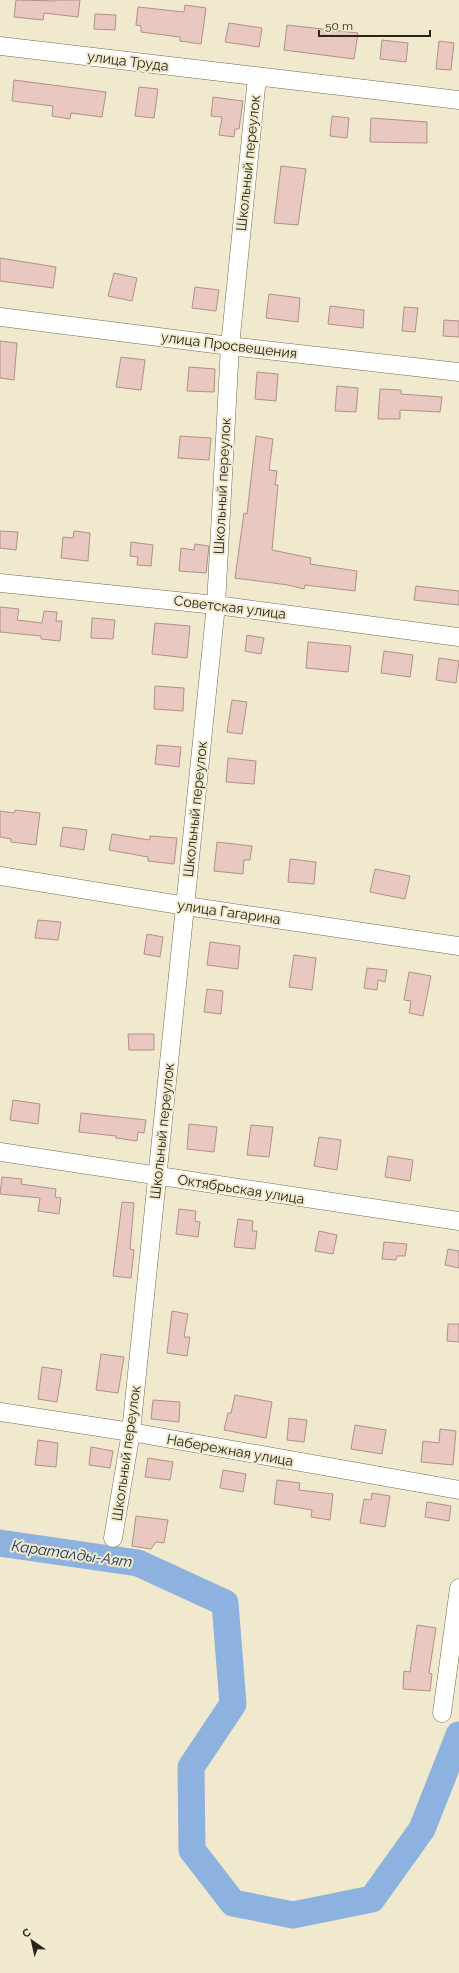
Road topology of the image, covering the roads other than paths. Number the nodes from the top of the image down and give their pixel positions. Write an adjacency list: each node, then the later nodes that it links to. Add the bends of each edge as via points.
1 (0, 46): 2 (street, улица Труда)
2 (257, 77): 3 (street, улица Труда); 5 (street, Школьный переулок)
3 (459, 100)
4 (0, 317): 5 (street, улица Просвещения)
5 (230, 346): 6 (street, улица Просвещения); 8 (street, Школьный переулок)
6 (459, 372)
7 (0, 583): 8 (street, Советская улица)
8 (216, 605): 9 (street, Советская улица); 11 (street, Школьный переулок)
9 (459, 637)
10 (0, 876): 11 (street, улица Гагарина)
11 (186, 906): 12 (street, улица Гагарина); 14 (street, Школьный переулок)
12 (459, 946)
13 (0, 1152): 14 (street, Октябрьская улица)
14 (158, 1176): 15 (street, Октябрьская улица); 17 (street, Школьный переулок)
15 (459, 1222)
16 (0, 1412): 17 (street, Набережная улица)
17 (131, 1432): 18 (street, Набережная улица); 19 (street, Школьный переулок)
18 (459, 1490)
19 (113, 1538)
20 (459, 1588): 21 (street)
21 (442, 1713)

